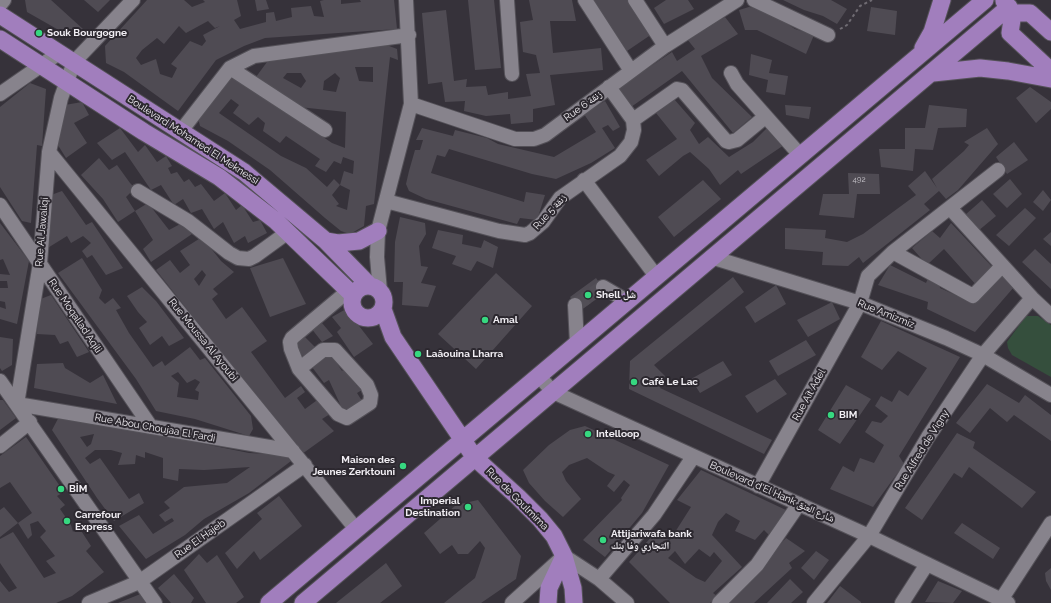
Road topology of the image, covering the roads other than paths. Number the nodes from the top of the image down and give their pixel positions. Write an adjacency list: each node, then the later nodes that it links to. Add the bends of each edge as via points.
1 (4, 0): 11 (street)
2 (133, 0): 21 (street, Rue Al Jawaliqi)
3 (406, 0): 15 (street)
4 (507, 0): 28 (street)
5 (585, 0): 24 (street)
6 (635, 0): 18 (street)
7 (737, 0): 18 (street, Rue 6 زنقة)
8 (754, 0): 16 (street)
9 (942, 0): 20 (main road, via 932,32)
10 (985, 0): 20 (main road)
11 (0, 4)
12 (1008, 7): 14 (main road, via 1030,13); 25 (main road, via 1010,33); 27 (main road)
13 (0, 15): 19 (main road, Boulevard Mohamed El Meknessi)
14 (1051, 32)
15 (409, 35): 23 (street, via 254,56); 33 (street)
16 (828, 35)
17 (0, 39): 22 (main road, Boulevard Mohamed El Meknessi)
18 (665, 46): 24 (street, Rue 6 زنقة)
19 (59, 53): 21 (main road, Boulevard Mohamed El Meknessi); 22 (street)
20 (919, 55): 39 (main road)
21 (74, 62): 30 (street, Rue Al Jawaliqi); 37 (main road, Boulevard Mohamed El Meknessi)
22 (42, 66): 30 (main road, Boulevard Mohamed El Meknessi); 32 (street)
23 (230, 68): 36 (street); 37 (street)
24 (631, 71): 31 (street, Rue 6 زنقة)
25 (1051, 71)
26 (731, 73): 34 (street)
27 (932, 73): 29 (main road, via 980,68); 50 (main road)
28 (512, 74)
29 (1051, 79)
30 (66, 80): 38 (street, Rue Al Jawaliqi); 47 (main road, Boulevard Mohamed El Meknessi, via 144,132 219,177)
31 (609, 87): 33 (street, Rue 6 زنقة, via 544,135 526,140 516,140); 35 (street)
32 (0, 94)
33 (411, 104): 43 (street)
34 (765, 117): 35 (street, via 736,140 729,142 682,90 677,89); 39 (street)
35 (633, 120): 41 (street, Rue 5 زنقة, via 634,130 628,147 620,156)
36 (325, 130)
37 (181, 131): 48 (main road, Boulevard Mohamed El Meknessi, via 256,180)
38 (49, 152): 51 (street, Rue Al Jawaliqi); 77 (street, Rue Moussa Al Ayoubi)
39 (800, 155): 53 (main road)
40 (998, 170): 45 (street, Rue Aït Adel)
41 (584, 180): 43 (street, Rue 5 زنقة, via 560,198 537,228 525,235 499,231); 53 (street)
42 (138, 191): 47 (street, via 188,221 238,258 249,259 255,256)
43 (386, 201): 46 (street)
44 (0, 205): 51 (street, Rue Moqallad Aqili)
45 (950, 208): 49 (street, Rue Aït Adel); 52 (street)
46 (378, 230): 48 (main road, via 359,241); 55 (street, via 378,270)
47 (288, 232): 56 (main road, Boulevard Mohamed El Meknessi)
48 (326, 242): 55 (main road, Boulevard Mohamed El Meknessi)
49 (893, 252): 52 (street, via 973,296); 59 (street, Rue Aït Adel, via 868,276)
50 (711, 257): 59 (street, Rue Amizmiz); 70 (main road)
51 (40, 263): 72 (street, Rue Al Jawaliqi); 74 (street, Rue Moqallad Aqili)
52 (1002, 266): 57 (street)
53 (656, 276): 58 (main road)
54 (602, 287): 58 (street)
55 (374, 288): 56 (main road, via 363,286); 61 (main road, via 384,297)
56 (350, 293): 63 (main road, via 352,308 356,314); 67 (street, via 292,338 292,354)
57 (1032, 298): 62 (street); 66 (street, Rue Alfred de Vigny)
58 (627, 301): 65 (main road)
59 (860, 303): 66 (street, Rue Amizmiz); 81 (street, Rue Aït Adel)
60 (575, 305): 65 (street)
61 (383, 309): 63 (main road, via 374,318); 64 (main road)
62 (1051, 316)
63 (368, 319): 64 (main road)
64 (394, 337): 75 (main road)
65 (577, 344): 68 (main road)
66 (984, 355): 71 (street, Rue Amizmiz); 85 (street, Rue Alfred de Vigny, via 928,437)
67 (299, 369): 67 (street, via 338,414 347,418 370,403 371,395 367,385 336,350 323,350)
68 (539, 376): 70 (street, Boulevard d'El Hank شارع العنق); 75 (main road)
69 (2, 387): 72 (street)
70 (554, 392): 78 (street, Boulevard d'El Hank شارع العنق); 79 (main road)
71 (1051, 395)
72 (17, 404): 73 (street); 74 (street, Rue Abou Choujaa El Fardi)
73 (30, 422): 76 (street); 89 (street)
74 (151, 427): 77 (street, Rue Abou Choujaa El Fardi)
75 (461, 440): 79 (main road, Rue de Goulmima); 84 (main road)
76 (0, 446)
77 (293, 451): 80 (street, Rue Moussa Al Ayoubi)
78 (693, 457): 81 (street, Boulevard d'El Hank شارع العنق); 88 (street, via 654,515)
79 (475, 458): 86 (main road, Rue de Goulmima, via 540,519 554,536); 94 (main road)
80 (305, 466): 84 (street, Rue Moussa Al Ayoubi); 89 (street, Rue El Hajeb)
81 (758, 486): 82 (street, Boulevard d'El Hank شارع العنق)
82 (799, 504): 85 (street, Boulevard d'El Hank شارع العنق); 99 (street, via 757,565)
83 (1050, 525): 90 (street)
84 (356, 529): 93 (main road)
85 (869, 536): 87 (street, Boulevard d'El Hank شارع العنق); 100 (street, Rue Alfred de Vigny)
86 (564, 556): 88 (street, Rue de Goulmima); 95 (street); 96 (main road, via 549,588); 97 (main road, via 573,588)
87 (928, 564): 90 (street, Boulevard d'El Hank شارع العنق); 101 (street)
88 (598, 579): 98 (street, Rue de Goulmima)
89 (139, 582): 91 (street, Rue El Hajeb); 92 (street)
90 (1003, 602)
91 (89, 603)
92 (155, 603)
93 (269, 603)
94 (303, 603)
95 (512, 603)
96 (548, 603)
97 (574, 603)
98 (627, 603)
99 (719, 603)
100 (814, 603)
101 (902, 603)

